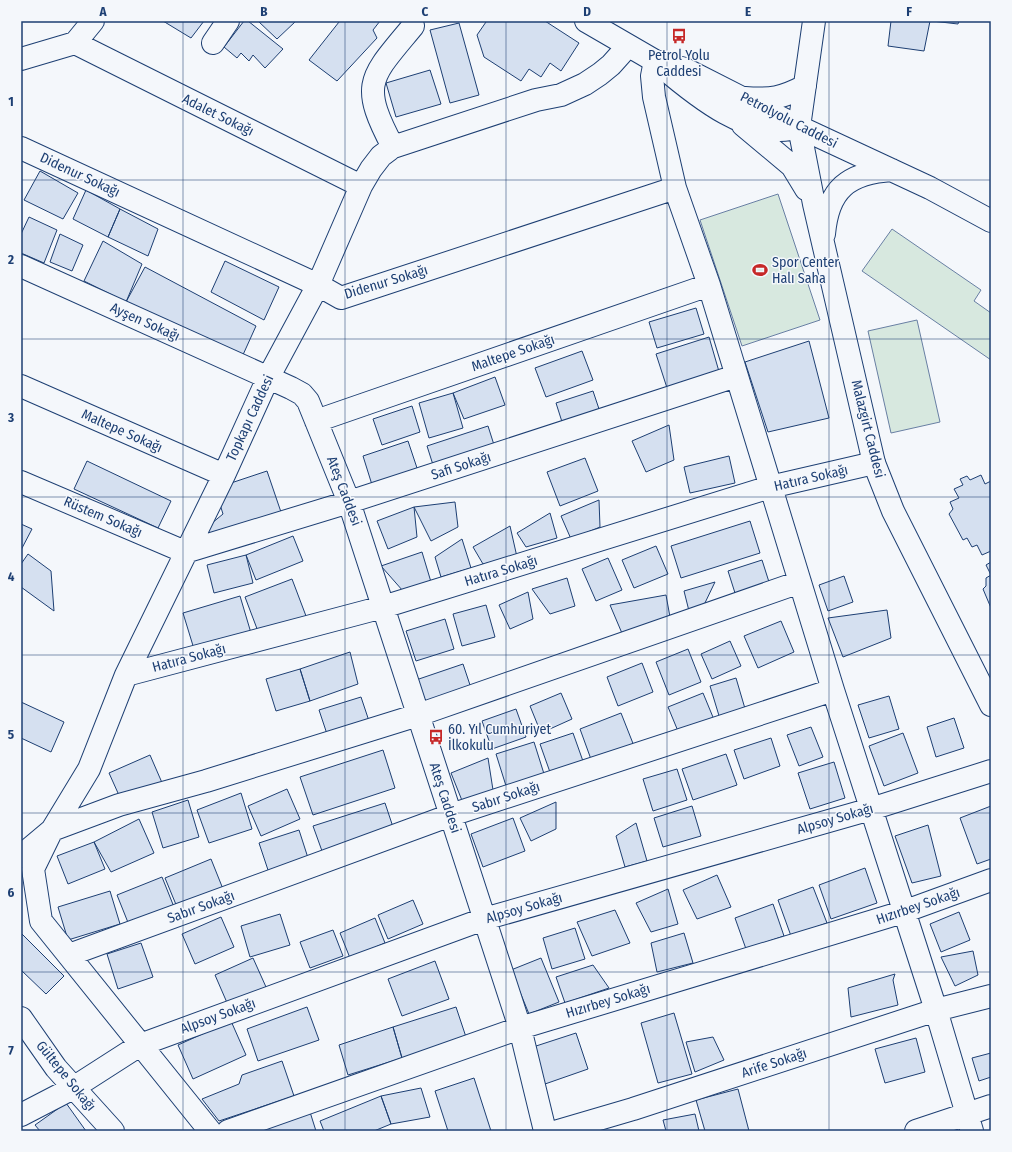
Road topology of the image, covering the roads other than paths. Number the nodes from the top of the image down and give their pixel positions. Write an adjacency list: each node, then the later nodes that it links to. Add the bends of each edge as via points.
1 (93, 21): 6 (street)
2 (228, 21): 7 (street)
3 (586, 21): 8 (street, Petrolyolu Caddesi)
4 (814, 21): 11 (street, Malazgirt Caddesi)
5 (413, 26): 15 (street, via 380,66 374,82 375,109)
6 (74, 43): 9 (street); 18 (street, Adalet Sokağı)
7 (213, 43)
8 (628, 46): 10 (street, Petrolyolu Caddesi); 15 (street, via 600,74 561,95 536,100)
9 (21, 59)
10 (655, 61): 12 (street, Petrolyolu Caddesi, via 685,69); 13 (street, via 684,86); 19 (street, via 652,76 654,97)
11 (805, 86): 12 (street, via 790,94 768,100); 14 (street, Malazgirt Caddesi)
12 (744, 98): 14 (street, Petrolyolu Caddesi)
13 (739, 121): 14 (street, via 762,129); 20 (street, Malazgirt Caddesi, via 792,166)
14 (799, 127): 17 (street, Petrolyolu Caddesi); 20 (street, Malazgirt Caddesi)
15 (393, 147): 18 (street, Topkapı Caddesi, via 381,156)
16 (21, 148): 24 (street, Didenur Sokağı)
17 (892, 170): 21 (street, Petrolyolu Caddesi); 22 (street, via 866,174 852,179 840,188 828,212)
18 (361, 186): 24 (street, Topkapı Caddesi)
19 (675, 188): 24 (street, Didenur Sokağı, via 341,298); 25 (street)
20 (814, 204): 22 (street, Malazgirt Caddesi)
21 (991, 221)
22 (824, 240): 30 (street, Malazgirt Caddesi)
23 (21, 266): 27 (street, Ayşen Sokağı)
24 (318, 285): 27 (street, Topkapı Caddesi)
25 (709, 285): 26 (street); 29 (street, Maltepe Sokağı)
26 (736, 376): 33 (street); 34 (street, Safi Sokağı)
27 (268, 378): 29 (street, Ateş Caddesi, via 302,394 308,401); 31 (street, Topkapı Caddesi)
28 (21, 386): 31 (street, Maltepe Sokağı)
29 (316, 421): 34 (street, Ateş Caddesi)
30 (874, 463): 33 (street, Hatıra Sokağı); 40 (street, Malazgirt Caddesi, via 892,511)
31 (224, 476): 35 (street, Topkapı Caddesi)
32 (21, 482): 35 (street, Rüstem Sokağı)
33 (770, 487): 36 (street); 37 (street, Hatıra Sokağı)
34 (349, 502): 35 (street, Safi Sokağı); 37 (street, Ateş Caddesi)
35 (185, 552): 38 (street, Topkapı Caddesi)
36 (800, 582): 39 (street); 41 (street)
37 (383, 607): 38 (street, Hatıra Sokağı); 41 (street, Ateş Caddesi)
38 (126, 675): 45 (street, Topkapı Caddesi, via 89,769)
39 (833, 690): 43 (street); 44 (street, Sabır Sokağı)
40 (991, 705)
41 (418, 715): 44 (street, Ateş Caddesi); 45 (street, via 119,805)
42 (991, 771): 43 (street, Alpsoy Sokağı)
43 (871, 809): 48 (street); 49 (street, Alpsoy Sokağı)
44 (451, 815): 49 (street, Ateş Caddesi); 50 (street, Sabır Sokağı)
45 (52, 830): 46 (street); 50 (street, via 33,870 41,921)
46 (21, 856)
47 (991, 880): 48 (street, Hızırbey Sokağı)
48 (903, 912): 52 (street); 54 (street, Hızırbey Sokağı)
49 (484, 919): 54 (street, Ateş Caddesi); 55 (street, Alpsoy Sokağı)
50 (69, 955): 55 (street)
51 (991, 996): 52 (street, Arife Sokağı)
52 (936, 1010): 59 (street); 64 (street, Arife Sokağı)
53 (21, 1018): 56 (street, Gültepe Sokağı)
54 (520, 1028): 62 (street, Hızırbey Sokağı); 63 (street, Ateş Caddesi)
55 (140, 1045): 56 (street, Alpsoy Sokağı); 61 (street)
56 (73, 1088): 58 (street, Alpsoy Sokağı); 60 (street, Gültepe Sokağı)
57 (991, 1106): 59 (street)
58 (21, 1117)
59 (969, 1123): 65 (street)
60 (114, 1131)
61 (210, 1131)
62 (228, 1131)
63 (545, 1131)
64 (558, 1131)
65 (916, 1131)

